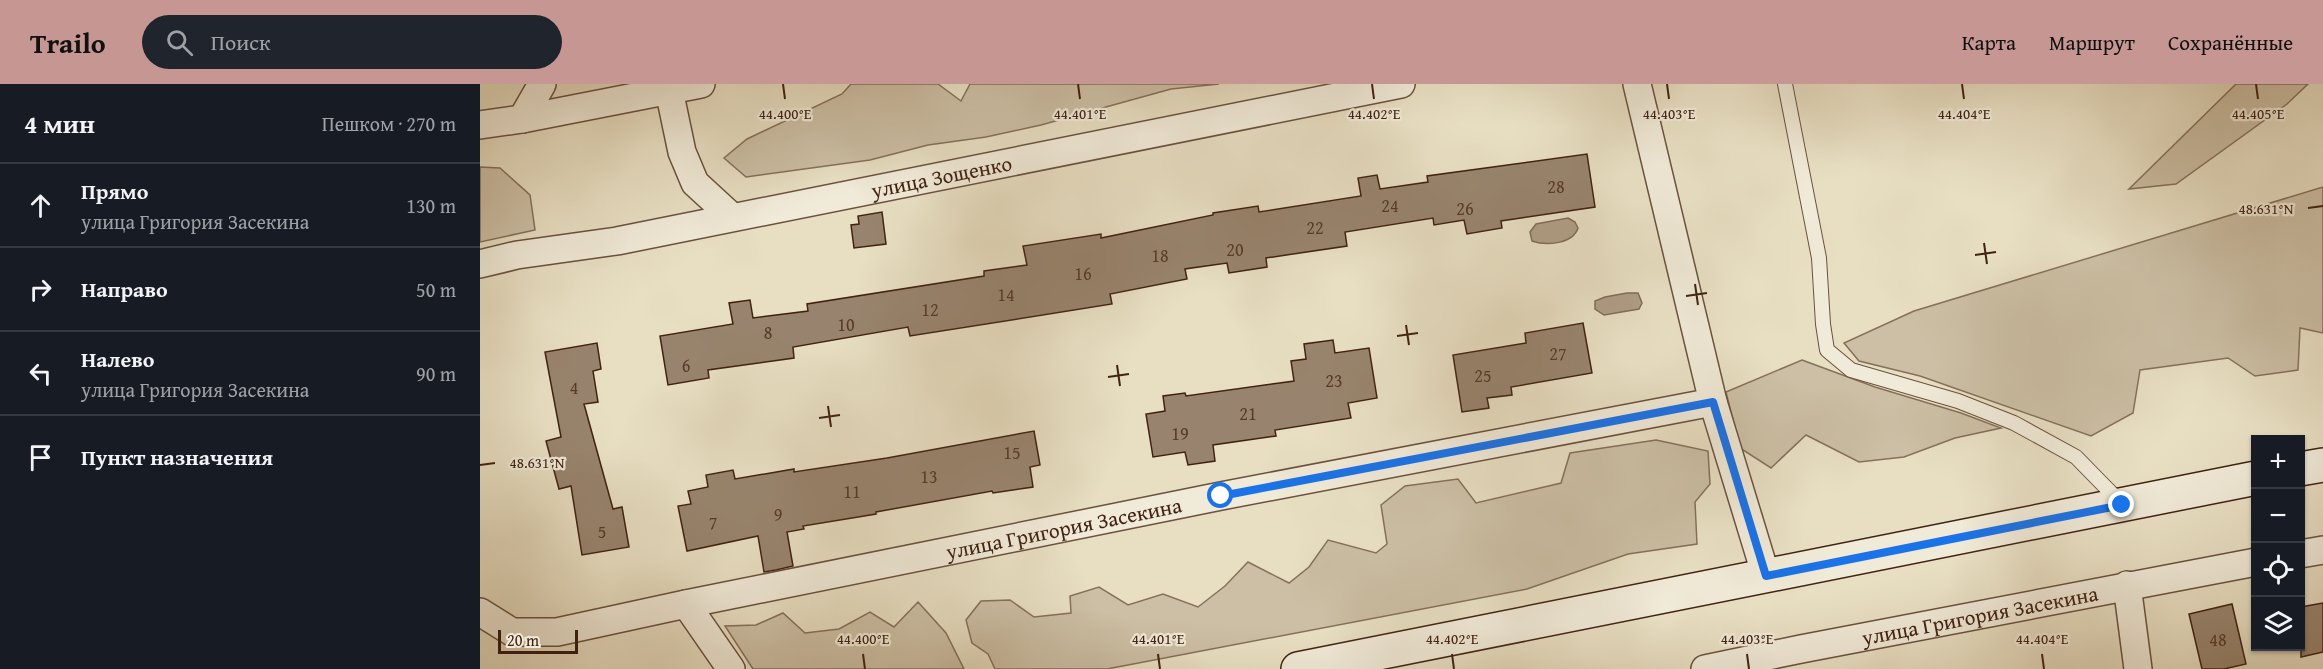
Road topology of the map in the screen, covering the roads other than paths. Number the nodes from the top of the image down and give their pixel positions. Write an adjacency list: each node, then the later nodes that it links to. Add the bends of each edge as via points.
1 (542, 84): 7 (street)
2 (701, 84): 6 (street)
3 (1401, 84): 9 (street, улица Зощенко)
4 (1637, 84): 11 (street)
5 (1785, 84): 15 (lane, via 1819,258 1827,350 1851,370 1958,401 2014,423 2076,457)
6 (669, 90): 7 (street); 9 (street, via 682,152 695,183)
7 (522, 119): 8 (street)
8 (480, 125)
9 (732, 218): 10 (street, улица Зощенко)
10 (480, 264)
11 (1713, 402): 19 (street); 21 (street, улица Григория Засекина)
12 (2323, 465): 13 (main road)
13 (2305, 468)
14 (2251, 479): 15 (main road)
15 (2122, 505): 19 (main road)
16 (2323, 550): 17 (street)
17 (2305, 553)
18 (2251, 563): 20 (street, улица Григория Засекина)
19 (1766, 576): 25 (main road)
20 (2127, 585): 23 (street, улица Григория Засекина); 27 (street)
21 (686, 604): 22 (street, улица Григория Засекина, via 557,632 512,632); 24 (street)
22 (480, 612)
23 (1803, 659): 26 (street, улица Григория Засекина)
24 (731, 669)
25 (1298, 669)
26 (1705, 669)
27 (2138, 669)

